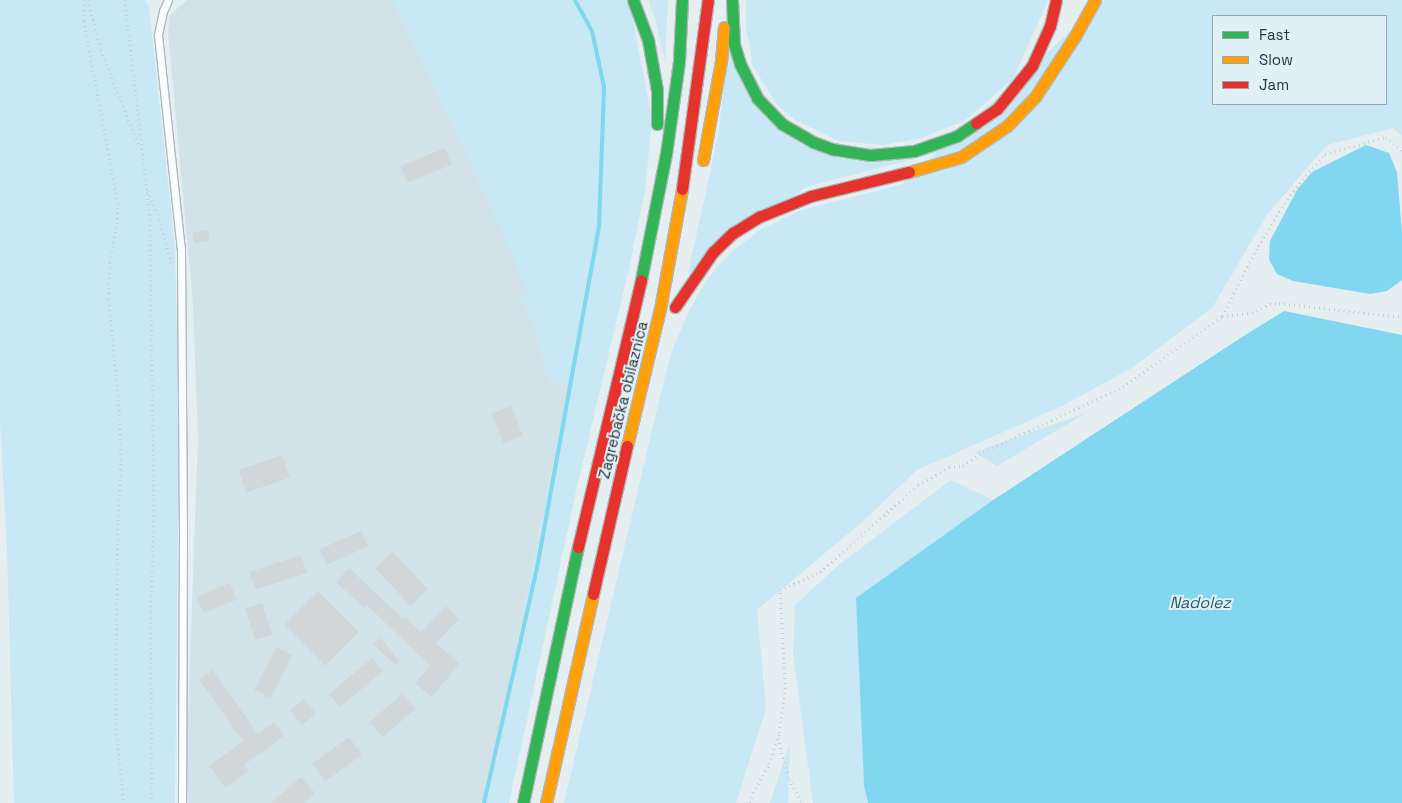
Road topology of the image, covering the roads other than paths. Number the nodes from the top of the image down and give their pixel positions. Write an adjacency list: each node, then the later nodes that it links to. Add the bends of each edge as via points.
1 (168, 0): 14 (lane, via 158,35 176,186 181,277)
2 (633, 0): 12 (highway, via 648,40 657,90 656,140)
3 (682, 0): 12 (highway, Zagrebačka obilaznica, via 679,61 666,154)
4 (708, 0): 13 (highway, Zagrebačka obilaznica, via 688,156 660,309)
5 (726, 0): 9 (highway, via 721,61)
6 (732, 0): 7 (highway, via 734,44 740,64 766,109 782,124 813,142 832,150 871,155 914,151 934,145 957,136 997,109 1032,66 1050,26)
7 (1056, 0)
8 (1095, 0): 10 (highway, via 1035,96 987,141 961,157 811,196 759,217 733,233 713,252 673,311)
9 (702, 168)
10 (680, 279)
11 (664, 343): 13 (highway, via 641,424)
12 (622, 361): 15 (highway, Zagrebačka obilaznica, via 560,625)
13 (626, 449): 16 (highway, Zagrebačka obilaznica)
14 (182, 803)
15 (523, 803)
16 (546, 803)

